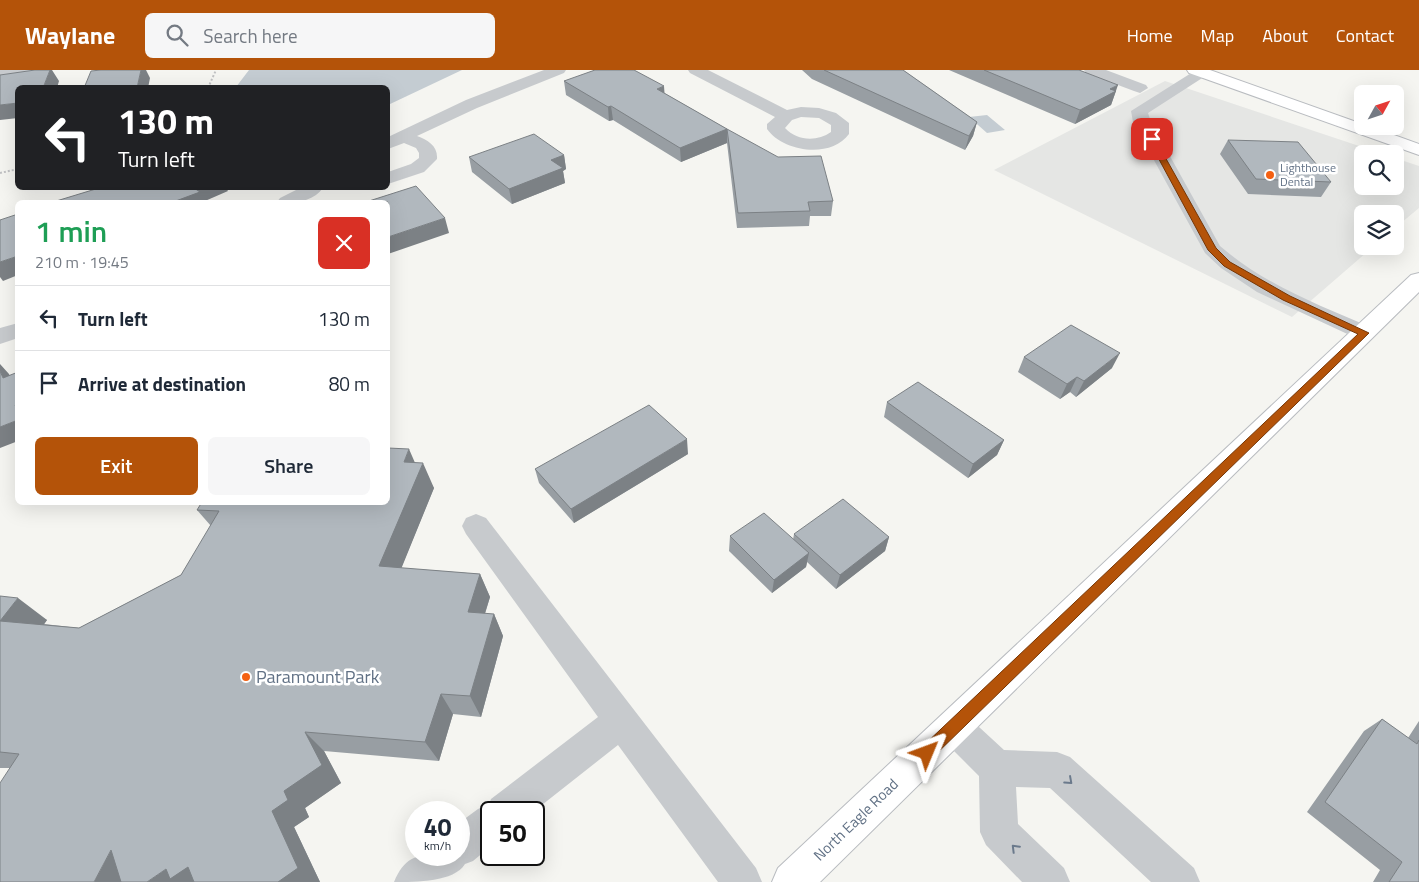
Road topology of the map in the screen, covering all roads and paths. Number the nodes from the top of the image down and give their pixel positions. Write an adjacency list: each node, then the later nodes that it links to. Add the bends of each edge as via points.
1 (26, 70): 7 (street)
2 (216, 70): 8 (path)
3 (558, 70): 11 (street, via 484,97)
4 (696, 70): 10 (street)
5 (1092, 70): 9 (street)
6 (1198, 71): 12 (main road); 20 (street, via 1139,110 1142,122 1212,250 1250,279)
7 (0, 74)
8 (209, 85)
9 (1140, 88)
10 (786, 116)
11 (395, 140): 15 (street, via 423,145 428,151 422,166)
12 (1419, 150)
13 (15, 170): 14 (path)
14 (0, 173)
15 (390, 177)
16 (309, 190): 17 (street)
17 (291, 200)
18 (1419, 280): 20 (main road, North Eagle Road)
19 (15, 331): 21 (street)
20 (1364, 333): 24 (main road, North Eagle Road)
21 (0, 336)
22 (476, 526): 23 (street)
23 (622, 721): 26 (street); 31 (street)
24 (954, 727): 25 (street); 32 (main road, North Eagle Road)
25 (997, 768): 33 (street, one-way to 25, via 999,832); 34 (street, one-way to 34, via 1057,770)
26 (518, 801)
27 (480, 831): 28 (street)
28 (470, 838)
29 (435, 866): 30 (street)
30 (414, 882)
31 (742, 882)
32 (792, 882)
33 (1050, 882)
34 (1180, 882)

